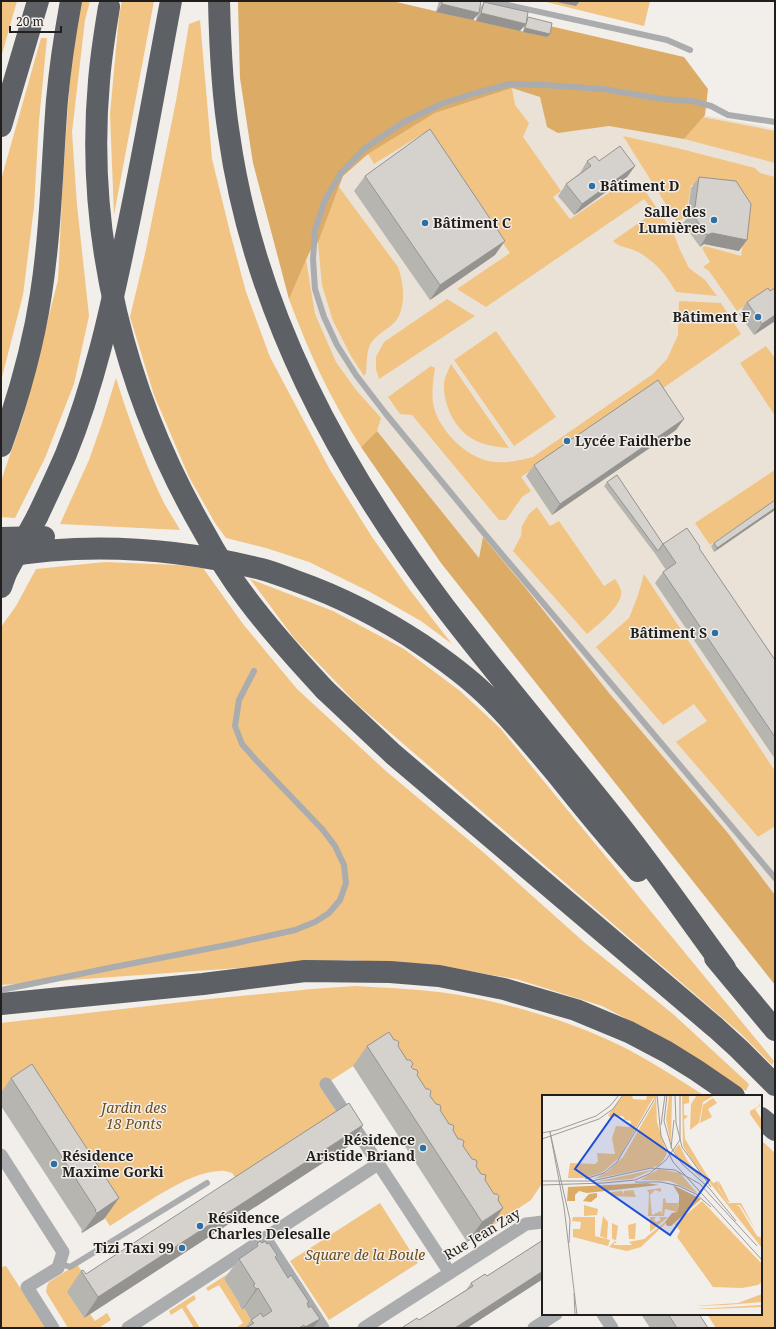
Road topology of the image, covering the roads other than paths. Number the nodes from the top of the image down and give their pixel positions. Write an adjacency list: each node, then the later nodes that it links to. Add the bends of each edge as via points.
1 (38, 1): 9 (highway)
2 (71, 1): 10 (highway, via 57,98 49,223 41,293 22,383)
3 (171, 1): 13 (highway, bridge, via 133,203 108,321 94,373 66,454 36,516)
4 (219, 1): 16 (highway, via 224,101 230,145 244,208 264,281 317,408 374,506 437,597 623,829)
5 (490, 1): 7 (lane, via 667,40)
6 (110, 4): 21 (highway, bridge, via 102,54 96,141 100,210 112,293 144,407 165,458 212,547 265,623 325,690 393,754 716,1028)
7 (690, 50)
8 (775, 122): 15 (lane, via 728,115 711,106 692,102 602,88 510,84 476,93 441,104 402,123 364,149 341,173 325,200 315,230 313,259 315,289 324,317 337,345 361,381 488,538)
9 (1, 126)
10 (1, 446)
11 (1, 538): 12 (highway, via 99,535)
12 (118, 549): 13 (highway, via 35,552); 16 (highway, via 188,555 278,574 364,610 441,658 484,692 504,713 608,837)
13 (2, 574)
14 (254, 671): 17 (lane, via 239,700 235,726 242,744 335,846 344,865 346,883 340,900 329,913 295,930)
15 (775, 878)
16 (725, 968): 19 (highway)
17 (1, 990)
18 (1, 1004): 22 (highway, via 305,971 390,972 439,976 504,989 576,1010 629,1032 667,1052)
19 (775, 1030)
20 (326, 1084): 26 (street)
21 (775, 1085)
22 (733, 1095)
23 (762, 1119): 24 (highway)
24 (775, 1130)
25 (1, 1155): 30 (street, via 63,1252)
26 (378, 1164): 29 (street); 31 (street)
27 (207, 1183): 30 (lane, via 70,1267)
28 (540, 1222): 31 (street, Rue Jean Zay, via 526,1224)
29 (265, 1238): 35 (street); 36 (street)
30 (59, 1263): 34 (street, via 58,1268 27,1288)
31 (450, 1273): 37 (street, Rue Jean Zay)
32 (554, 1315): 38 (street)
33 (604, 1315): 39 (street)
34 (53, 1328)
35 (128, 1328)
36 (323, 1328)
37 (364, 1328)
38 (534, 1328)
39 (612, 1328)

